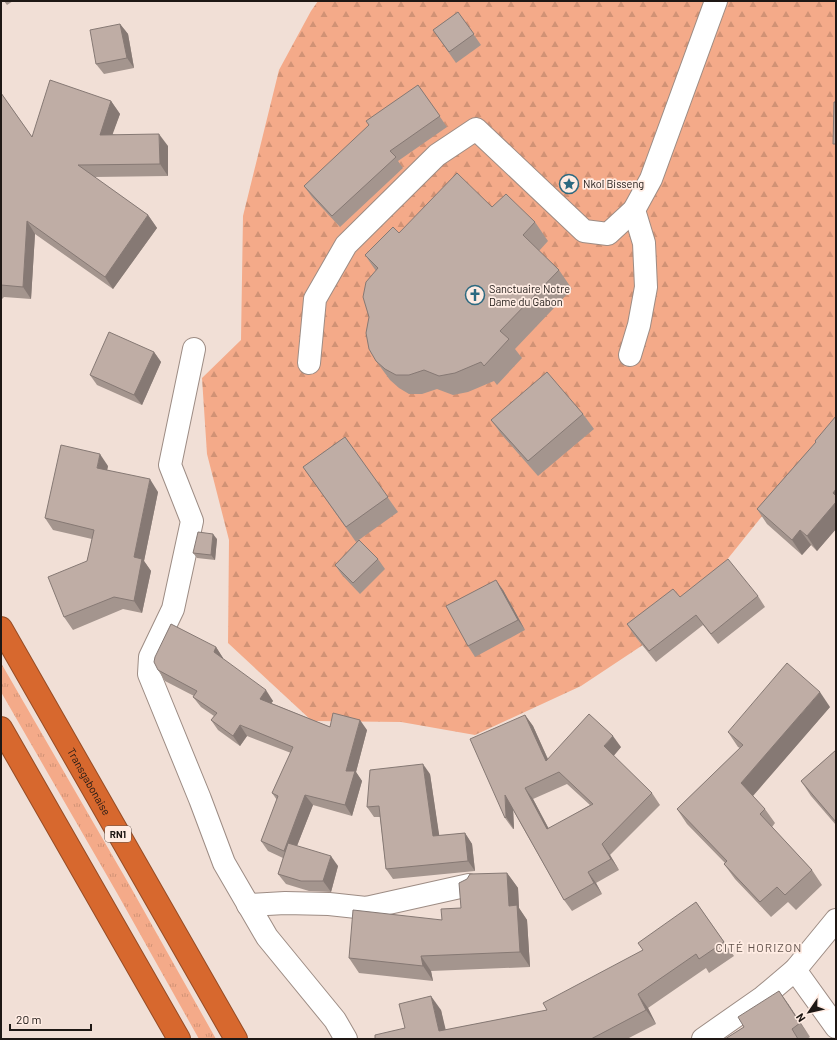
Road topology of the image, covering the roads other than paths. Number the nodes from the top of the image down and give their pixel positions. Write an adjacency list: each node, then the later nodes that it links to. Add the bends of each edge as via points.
1 (716, 1): 2 (street, via 651,179)
2 (634, 210): 4 (street, via 644,243 646,287); 5 (street, via 608,234 584,231 476,129 437,155 346,245 315,299)
3 (194, 348): 9 (street, via 170,465 192,521 174,609 150,657 148,674 224,863)
4 (630, 355)
5 (309, 363)
6 (1, 628): 14 (highway, Transgabonaise / RN1)
7 (1, 728): 13 (highway)
8 (469, 885): 9 (street, via 366,908 285,903)
9 (248, 905): 15 (street, via 268,937 335,1020)
10 (836, 920): 11 (street)
11 (795, 970): 12 (street); 16 (street, via 763,997)
12 (836, 1027)
13 (179, 1039)
14 (236, 1039)
15 (346, 1039)
16 (703, 1039)

